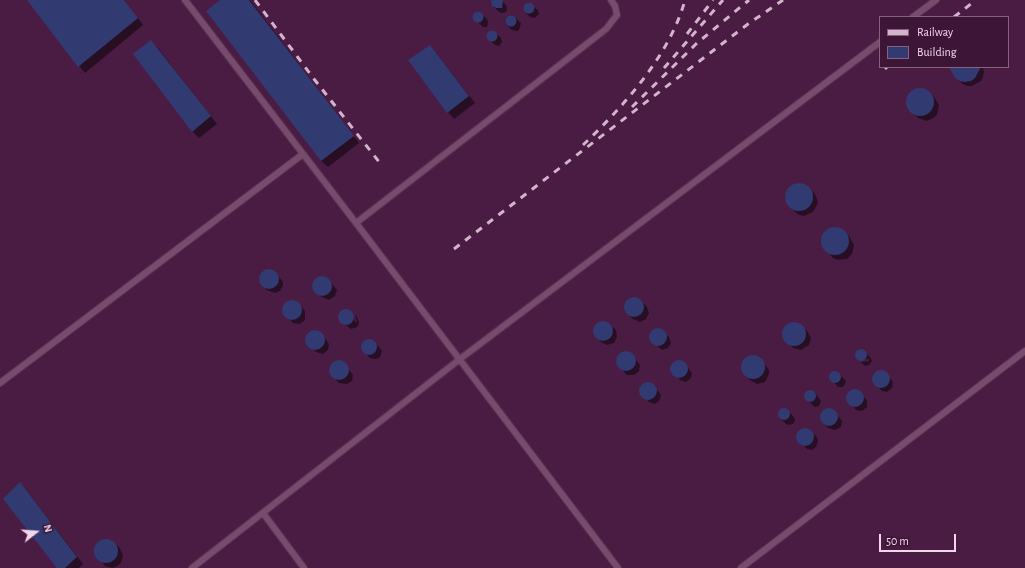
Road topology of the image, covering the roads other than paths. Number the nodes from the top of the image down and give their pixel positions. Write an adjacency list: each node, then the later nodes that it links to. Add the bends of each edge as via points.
1 (185, 0): 6 (lane)
2 (611, 0): 7 (lane, via 617,15 606,29)
3 (936, 0): 4 (lane)
4 (914, 16)
5 (879, 43): 9 (lane)
6 (303, 154): 7 (lane); 10 (lane)
7 (356, 222): 9 (lane)
8 (1025, 351): 15 (lane)
9 (460, 359): 11 (lane); 14 (lane)
10 (0, 383)
11 (263, 514): 12 (lane); 13 (lane)
12 (192, 568)
13 (304, 568)
14 (618, 568)
15 (741, 568)

